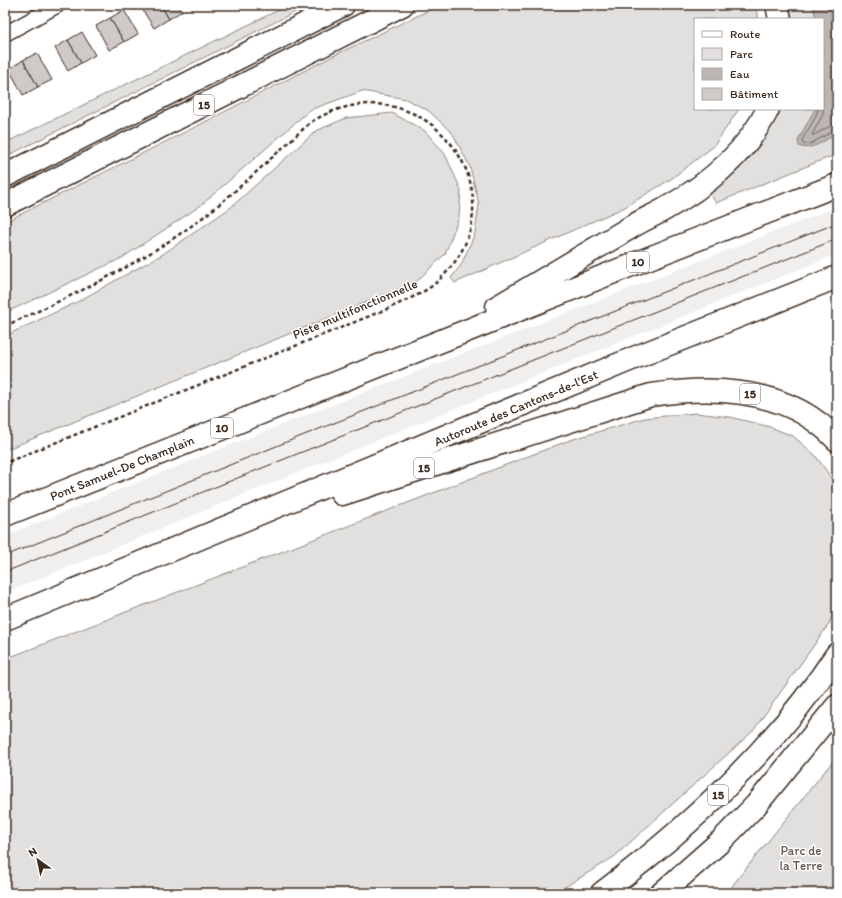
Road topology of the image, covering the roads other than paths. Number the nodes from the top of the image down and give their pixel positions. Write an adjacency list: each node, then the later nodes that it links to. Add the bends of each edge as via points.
1 (58, 5): 6 (street)
2 (343, 5): 8 (highway)
3 (402, 5): 10 (highway, 15)
4 (777, 5): 5 (highway)
5 (780, 18)
6 (5, 34)
7 (767, 110): 12 (highway, via 756,132 738,154 690,194 635,224)
8 (5, 176)
9 (837, 185): 12 (highway, 10)
10 (5, 205)
11 (837, 277): 15 (highway, Autoroute des Cantons-de-l'Est, via 634,358)
12 (440, 341): 14 (highway, Pont Samuel-De Champlain / 10)
13 (837, 440): 15 (highway, 15, via 797,410 756,395 708,390 651,395)
14 (5, 514)
15 (196, 541): 16 (highway)
16 (5, 619)
17 (837, 654): 19 (highway, 15, via 778,732 726,786 651,855)
18 (837, 706): 20 (highway, via 756,805 721,841)
19 (602, 893)
20 (662, 893)

